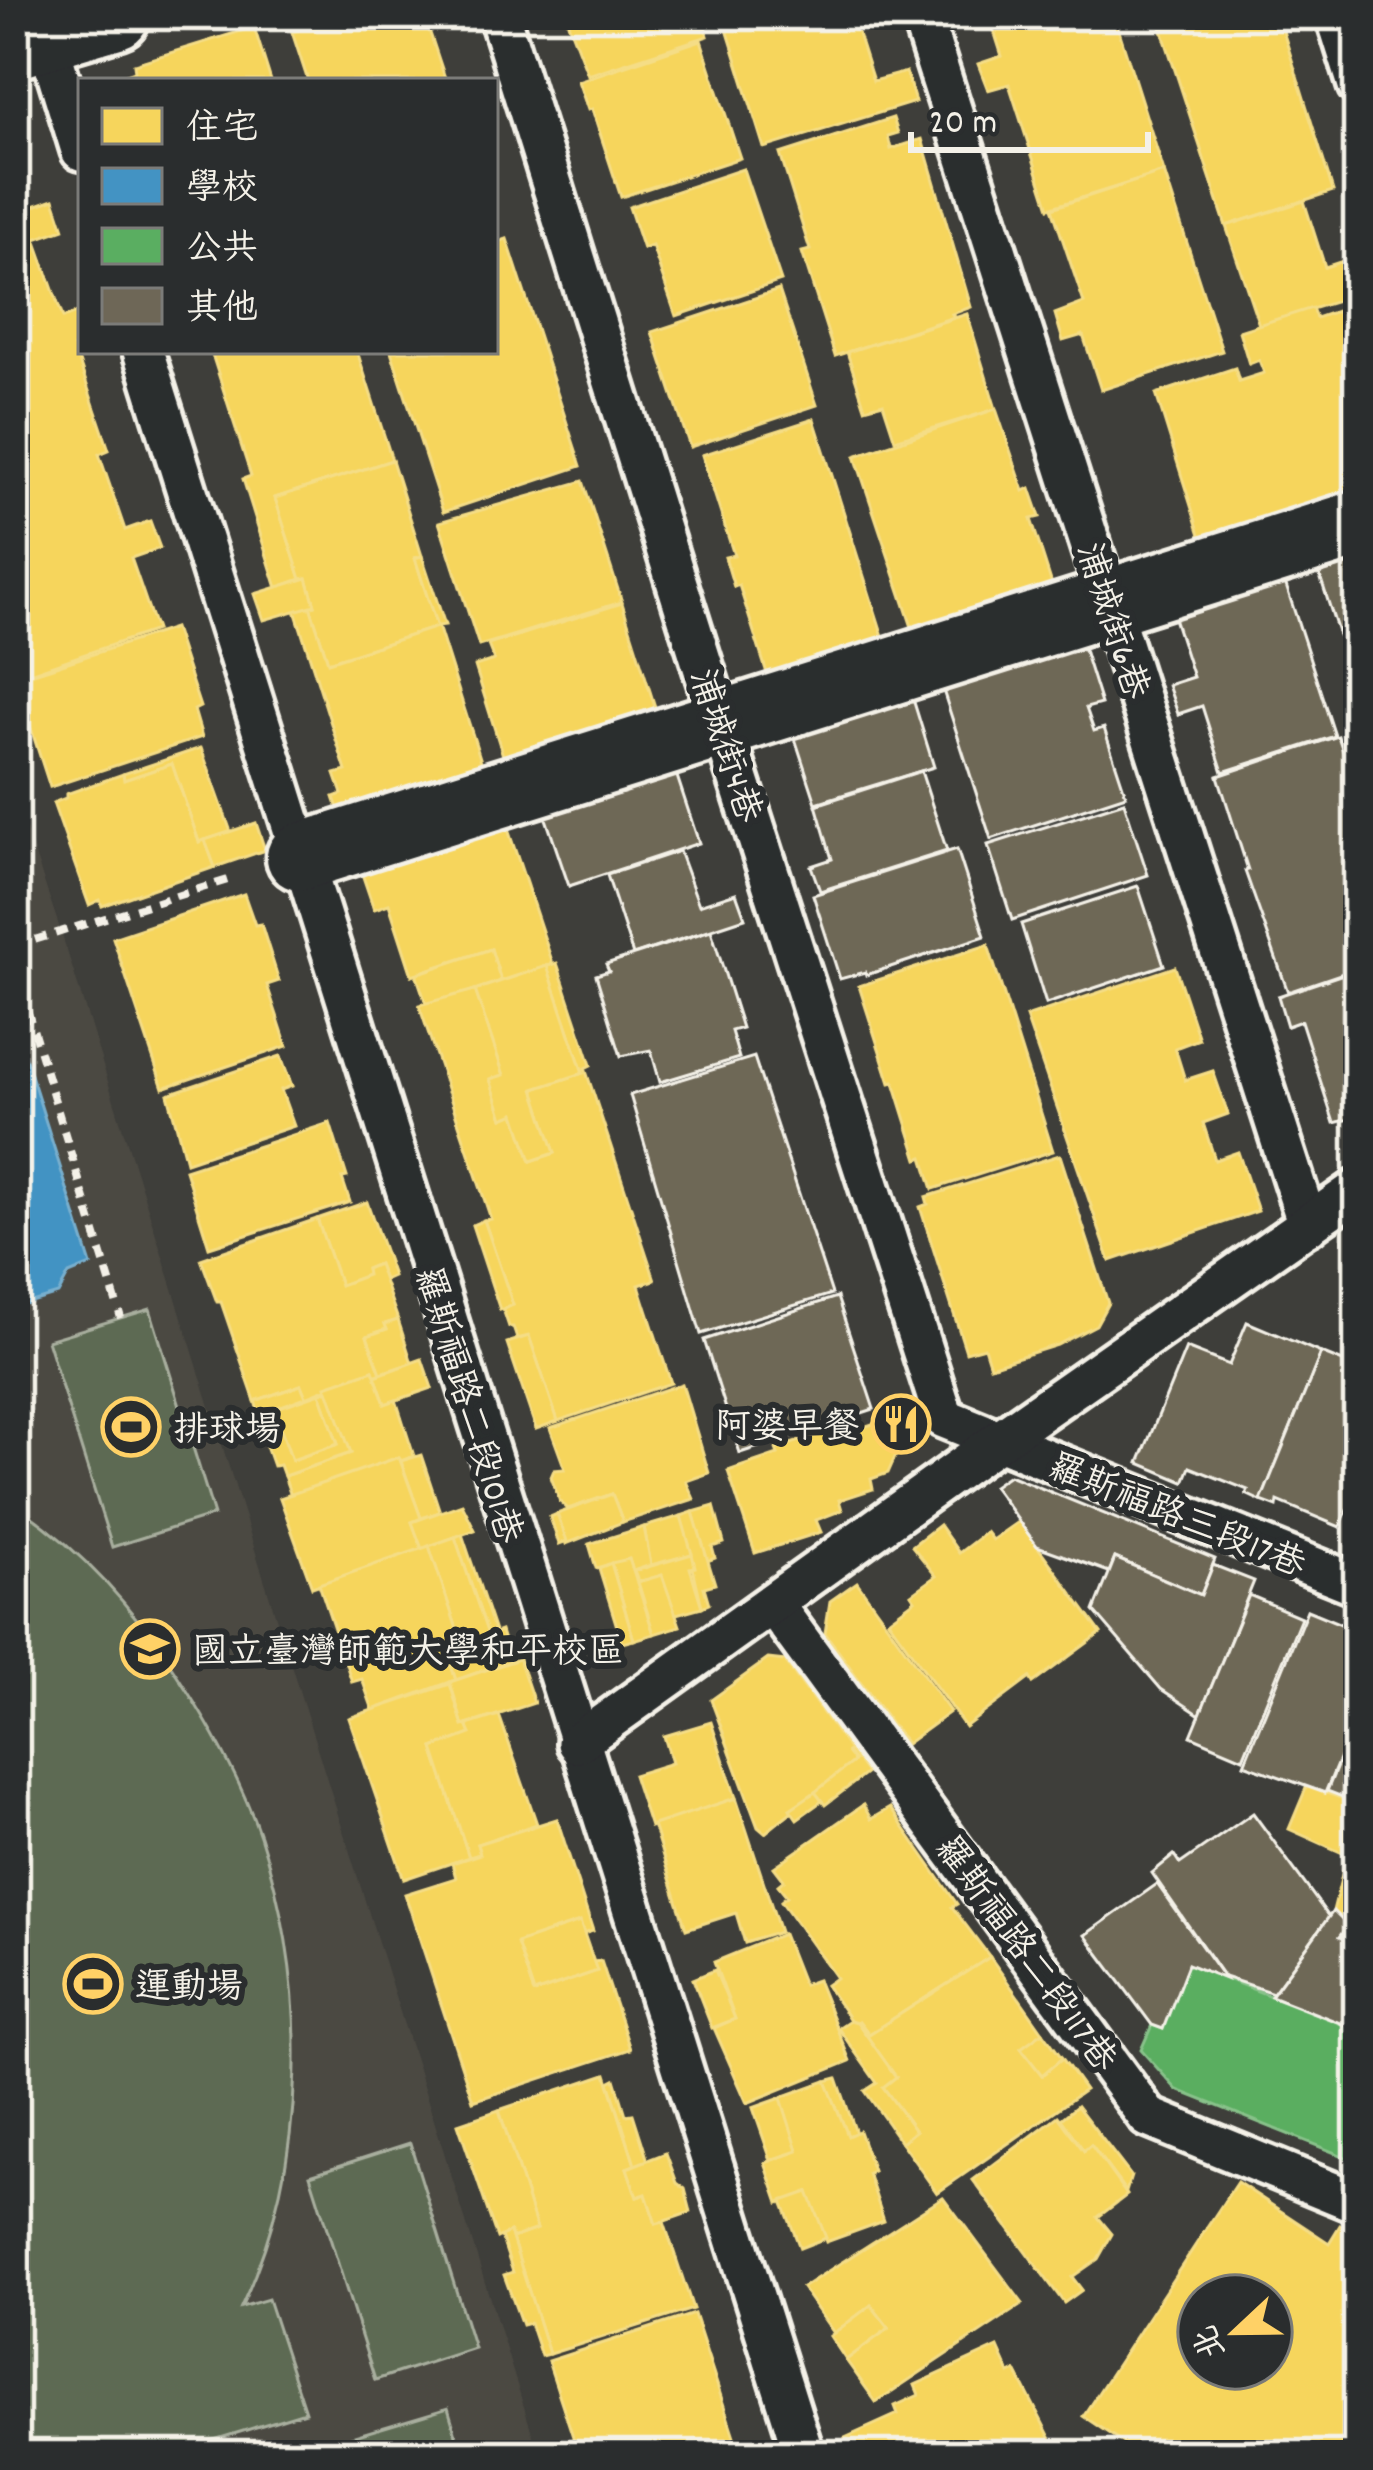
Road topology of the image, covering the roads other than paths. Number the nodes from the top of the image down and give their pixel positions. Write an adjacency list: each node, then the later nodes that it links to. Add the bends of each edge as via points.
1 (116, 15): 5 (street)
2 (499, 15): 11 (lane, 浦城街4巷)
3 (921, 15): 10 (lane, 浦城街6巷)
4 (1336, 15): 6 (lane)
5 (30, 41): 7 (lane)
6 (1358, 85)
7 (78, 144)
8 (144, 354): 12 (lane, 羅斯福路二段101巷)
9 (1358, 524): 10 (street)
10 (1110, 604): 11 (street); 14 (lane, 浦城街6巷)
11 (720, 722): 12 (street); 15 (lane, 浦城街4巷, via 944,1418)
12 (301, 857): 18 (lane, 羅斯福路二段101巷)
13 (1358, 1190): 14 (lane)
14 (1308, 1225): 15 (lane)
15 (998, 1441): 16 (lane, 羅斯福路三段17巷); 17 (lane)
16 (1358, 1585)
17 (773, 1604): 18 (lane); 19 (lane, 羅斯福路二段117巷, via 1148,2117)
18 (577, 1743): 20 (lane, 羅斯福路二段101巷)
19 (1358, 2203)
20 (803, 2455)

